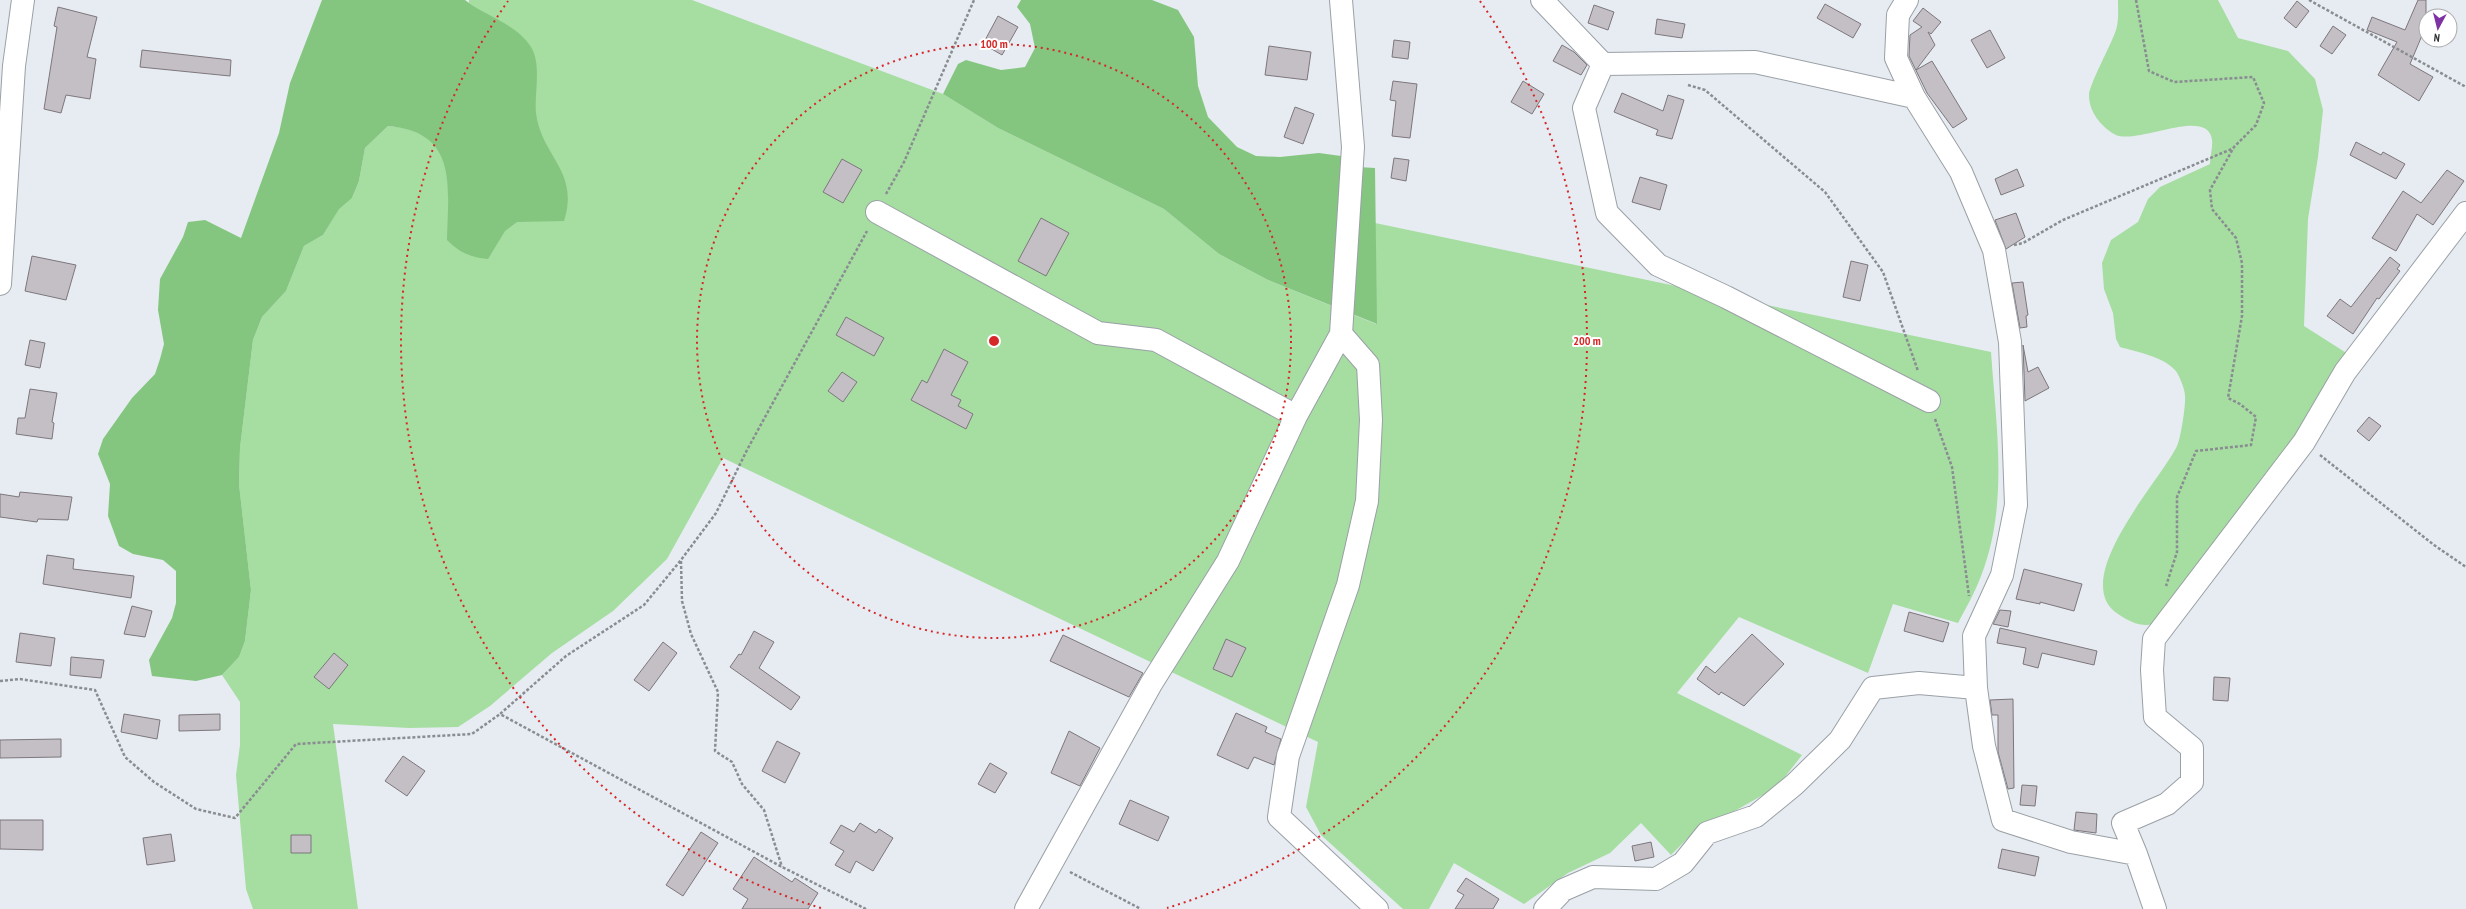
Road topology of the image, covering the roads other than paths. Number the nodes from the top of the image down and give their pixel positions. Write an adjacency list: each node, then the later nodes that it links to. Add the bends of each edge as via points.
1 (23, 0): 9 (street, via 14,66)
2 (1341, 0): 10 (street, via 1354,147)
3 (1542, 0): 5 (street)
4 (1908, 0): 6 (street, via 1898,15 1896,58)
5 (1603, 64): 6 (street, via 1755,62); 11 (street, via 1584,108 1607,213 1658,265 1726,297)
6 (1914, 97): 13 (street, via 1961,172 1994,250 2010,342 2016,505 2002,575 1974,636)
7 (877, 212): 12 (street, via 1098,333 1156,340)
8 (2466, 213): 14 (street, via 2345,372 2304,442 2154,639 2152,670 2155,717 2192,748 2192,782 2167,804 2123,823)
9 (0, 284)
10 (1341, 334): 12 (street); 16 (street, via 1368,365 1370,420 1367,501 1348,585 1288,756 1279,817)
11 (1928, 401)
12 (1296, 416): 15 (street, via 1228,561 1151,684)
13 (1976, 688): 14 (street, via 1984,746 2003,820 2071,842); 17 (street, via 1919,683 1873,688 1840,740 1795,784 1756,816 1707,833 1683,863 1656,878 1593,877 1563,890)
14 (2136, 854): 18 (street)
15 (1026, 909)
16 (1376, 909)
17 (1545, 909)
18 (2155, 909)

